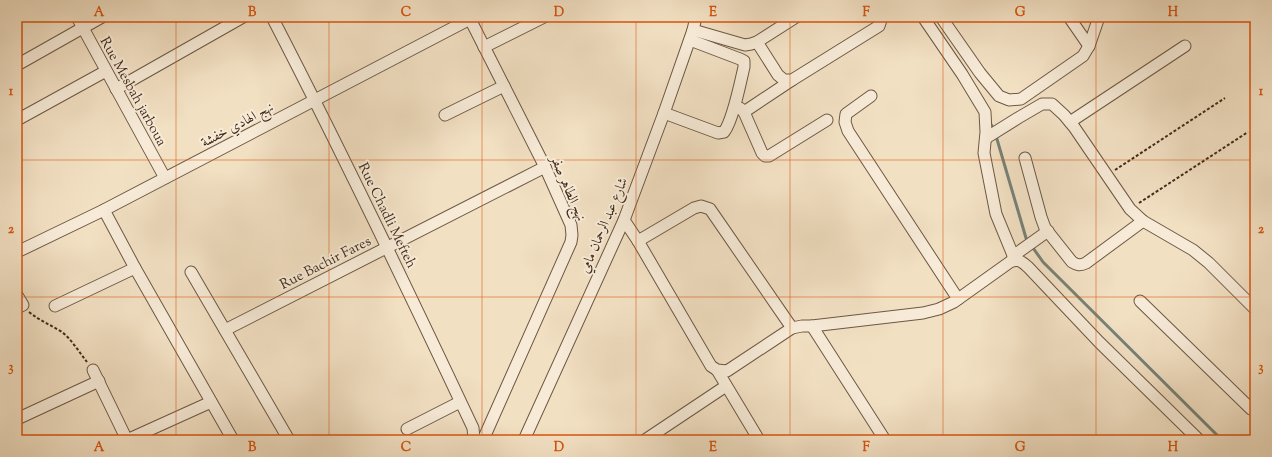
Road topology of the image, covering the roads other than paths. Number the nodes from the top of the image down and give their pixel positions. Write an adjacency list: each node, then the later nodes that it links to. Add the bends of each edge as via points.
1 (77, 17): 14 (street, Rue Mesbah jarboua)
2 (102, 17): 14 (street)
3 (243, 17): 24 (street)
4 (272, 17): 26 (street, Rue Chadli Mefteh)
5 (544, 17): 19 (street)
6 (696, 17): 15 (street, شارع عبد الرحمان مامي)
7 (796, 17): 16 (street)
8 (881, 17): 22 (street, via 880,26)
9 (924, 17): 34 (street, via 985,112)
10 (941, 17): 17 (street, via 980,73 999,96 1009,100 1021,99 1082,56)
11 (1069, 17): 17 (street)
12 (1099, 17): 17 (street)
13 (469, 18): 19 (street, نهج الطاهر صفر); 26 (street, نهج الهادي خفشة)
14 (82, 28): 20 (street); 21 (street, Rue Mesbah jarboua)
15 (692, 35): 16 (street, via 745,45); 27 (street, via 744,61); 29 (street, شارع عبد الرحمان مامي)
16 (757, 42): 22 (street, via 778,75 784,80)
17 (1089, 46)
18 (1185, 46): 33 (street)
19 (484, 47): 23 (street, نهج الطاهر صفر)
20 (17, 65)
21 (106, 71): 24 (street, Rue Mesbah jarboua); 31 (street)
22 (792, 80): 28 (street)
23 (504, 86): 30 (street); 36 (street, نهج الطاهر صفر)
24 (116, 89): 37 (street, Rue Mesbah jarboua)
25 (871, 96): 49 (street, via 846,114 848,130)
26 (315, 100): 37 (street, نهج الهادي خفشة); 43 (street, Rue Chadli Mefteh)
27 (735, 103): 28 (street); 29 (street, via 727,128 724,132 718,133)
28 (744, 112): 32 (street, via 765,156 769,156)
29 (664, 114): 39 (street, شارع عبد الرحمان مامي)
30 (445, 115)
31 (17, 120)
32 (827, 120)
33 (1070, 122): 34 (street, via 1052,104 1042,104); 40 (street, via 1130,209)
34 (986, 138): 45 (street, via 984,153 996,214)
35 (1025, 158): 41 (street, via 1041,217)
36 (545, 167): 43 (street, Rue Bachir Fares); 67 (street, نهج الطاهر صفر, via 571,225 571,242)
37 (165, 178): 38 (street, نهج الهادي خفشة)
38 (104, 210): 44 (street, نهج الهادي خفشة); 46 (street)
39 (624, 220): 42 (street); 72 (street, شارع عبد الرحمان مامي)
40 (1143, 221): 41 (street, via 1082,265 1072,262); 53 (street, via 1193,250)
41 (1048, 231): 45 (street)
42 (638, 241): 55 (street, via 694,208 701,206 710,209); 58 (street, via 711,366)
43 (387, 247): 56 (street, Rue Bachir Fares); 62 (street, Rue Chadli Mefteh)
44 (17, 252)
45 (1014, 258): 49 (street); 76 (street, via 1028,267 1099,342)
46 (135, 268): 51 (street); 61 (street)
47 (191, 272): 56 (street)
48 (17, 295): 52 (street)
49 (958, 298): 54 (street, via 938,309 923,313)
50 (1140, 301): 63 (street)
51 (55, 306)
52 (20, 307)
53 (1255, 309)
54 (812, 326): 55 (street); 75 (street)
55 (792, 328): 58 (street, via 728,371)
56 (225, 330): 70 (street)
57 (92, 370): 59 (street)
58 (716, 370): 60 (street)
59 (98, 381): 64 (street); 68 (street)
60 (726, 386): 73 (street); 74 (street)
61 (211, 402): 68 (street); 69 (street)
62 (460, 402): 65 (street, Rue Chadli Mefteh); 66 (street)
63 (1255, 411)
64 (17, 420)
65 (472, 428): 67 (street); 71 (street, Rue Chadli Mefteh)
66 (407, 429)
67 (486, 438)
68 (127, 440)
69 (233, 440)
70 (289, 440)
71 (474, 440)
72 (524, 440)
73 (645, 440)
74 (759, 440)
75 (885, 440)
76 (1199, 440)

